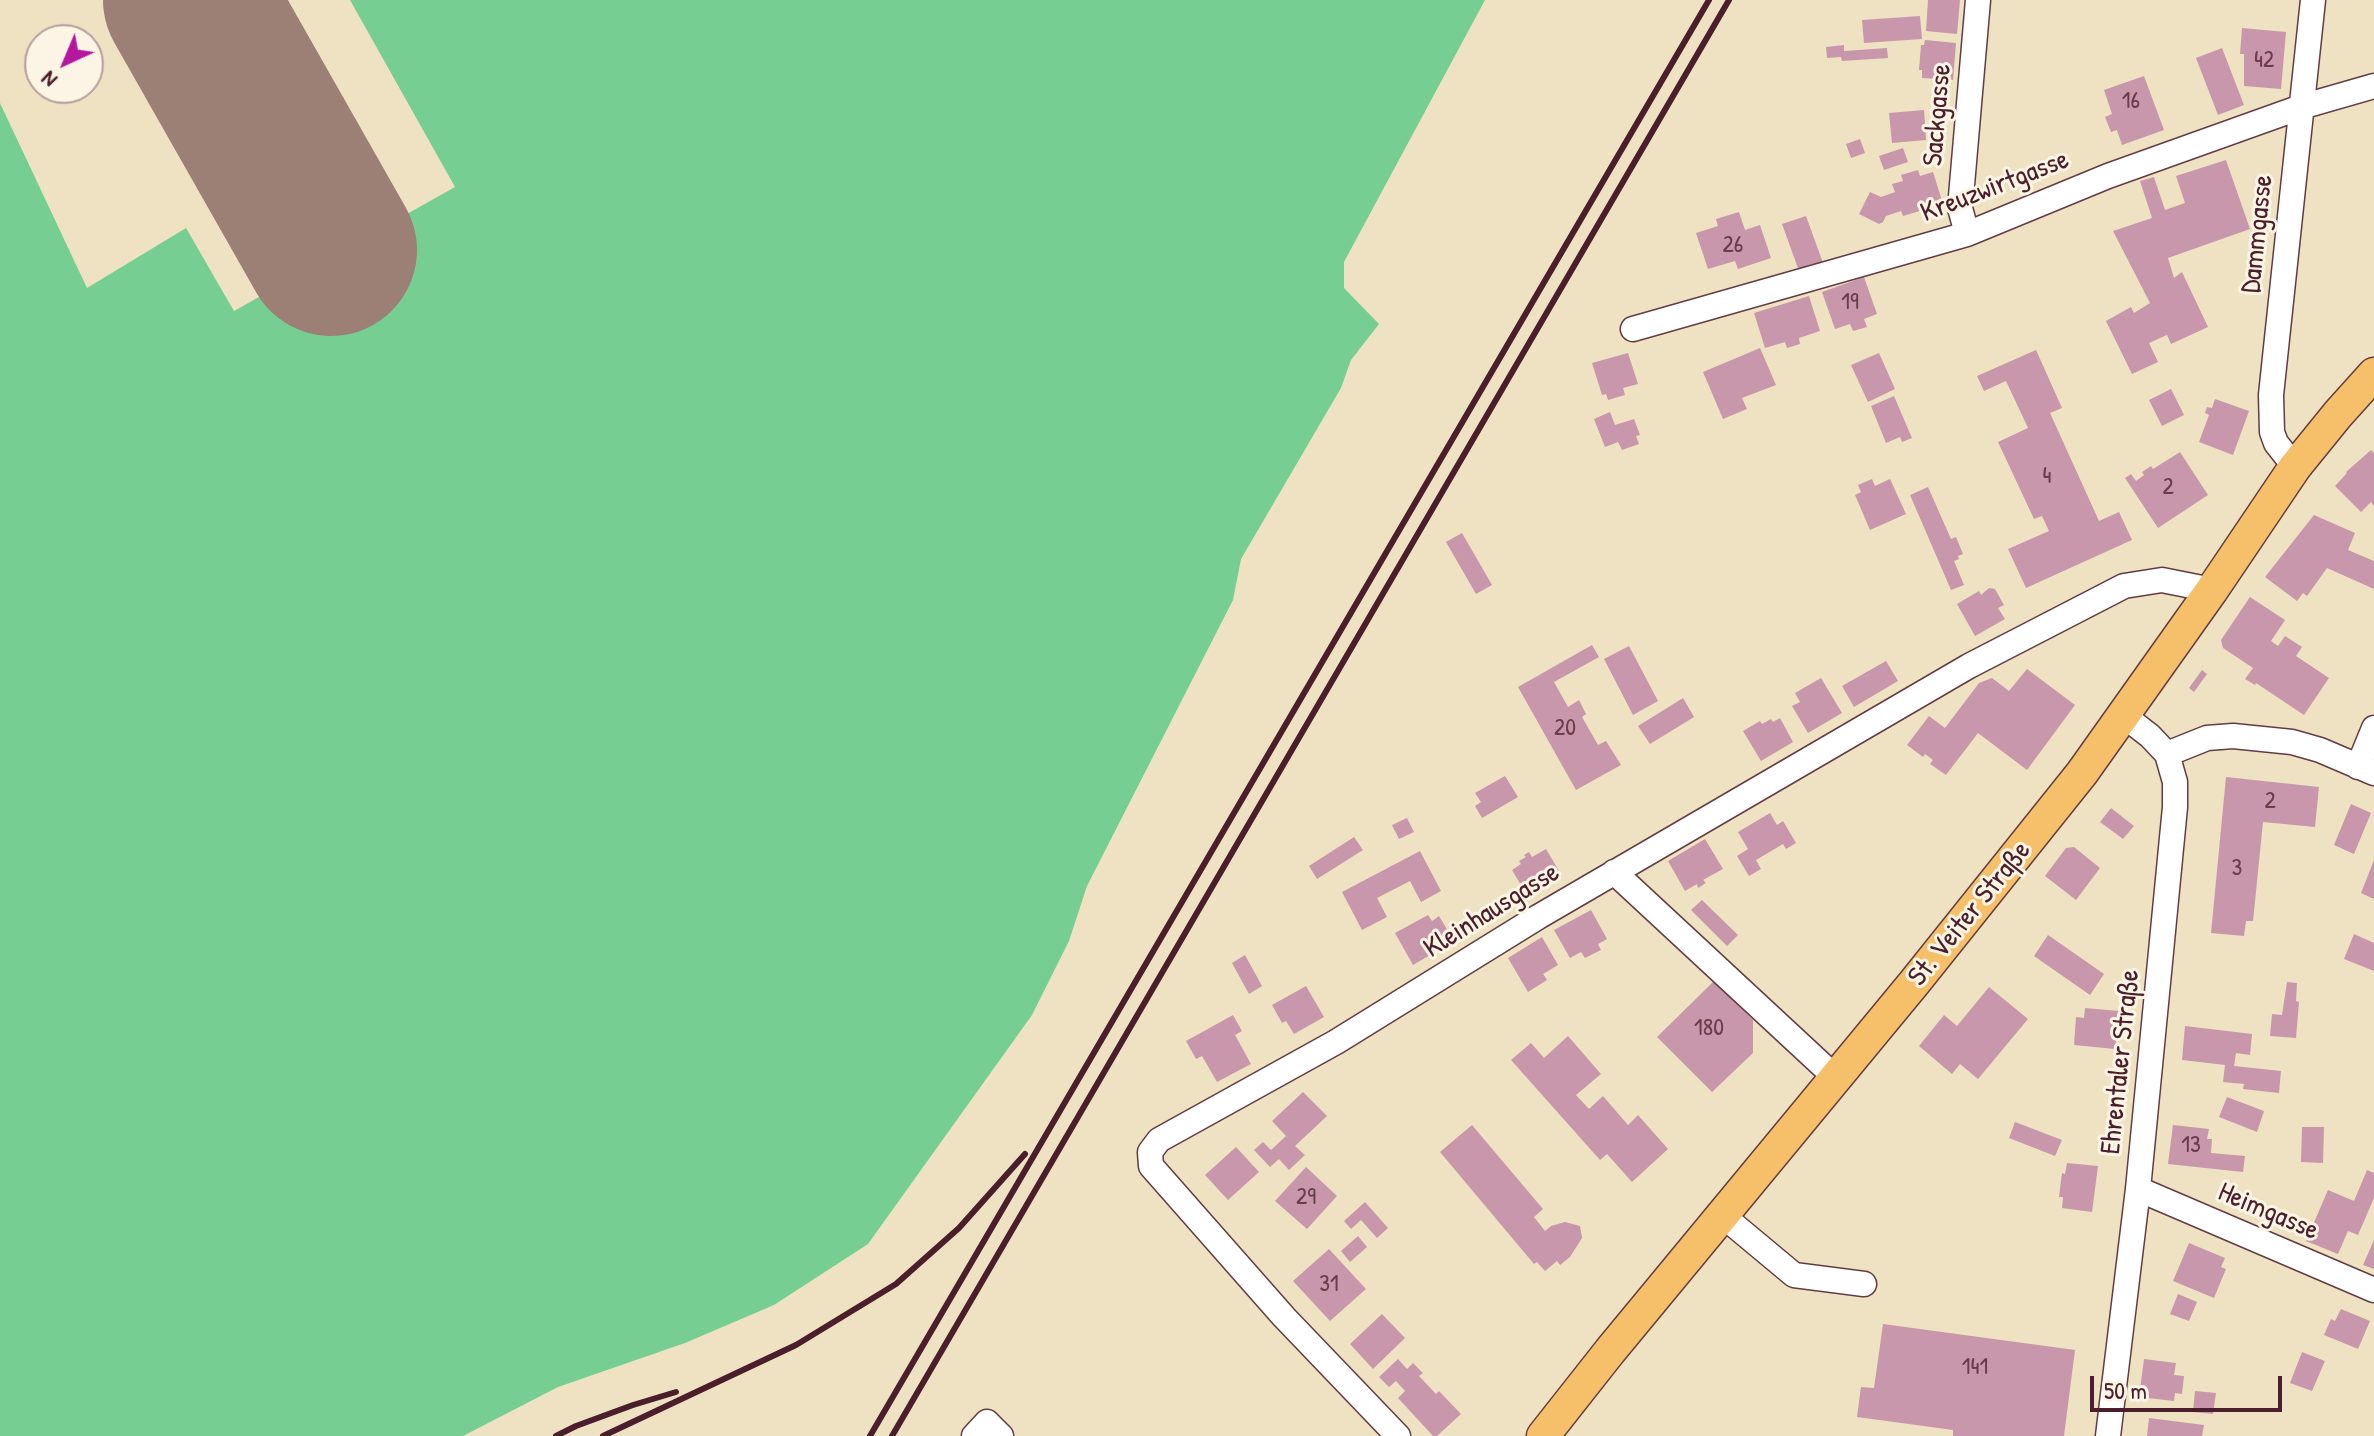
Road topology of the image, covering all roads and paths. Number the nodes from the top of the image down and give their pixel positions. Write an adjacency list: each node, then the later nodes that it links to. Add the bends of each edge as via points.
1 (1978, 0): 5 (street, Sackgasse, via 1960,208)
2 (2313, 0): 4 (street, Dammgasse)
3 (2374, 86): 4 (street, Kreuzwirtgasse)
4 (2301, 107): 5 (street, Kreuzwirtgasse, via 2108,176); 8 (street, Dammgasse, via 2271,395 2272,432)
5 (1967, 234): 6 (street, Kreuzwirtgasse)
6 (1633, 329)
7 (2374, 374): 8 (main road, St. Veiter Straße)
8 (2295, 467): 9 (main road, St. Veiter Straße)
9 (2212, 590): 10 (main road, St. Veiter Straße); 14 (street, Kleinhausgasse, via 2162,580 2124,586 1969,666)
10 (2123, 715): 12 (street); 15 (main road, St. Veiter Straße)
11 (2374, 728): 13 (street)
12 (2167, 754): 13 (street, via 2207,738 2233,736 2292,742); 16 (street, Ehrentaler Straße, via 2175,807)
13 (2366, 770)
14 (1614, 872): 15 (street); 22 (street, Kleinhausgasse, via 1336,1042 1159,1140 1150,1152 1151,1166)
15 (1836, 1078): 17 (main road, St. Veiter Straße)
16 (2138, 1189): 19 (street, Heimgasse); 24 (street, Ehrentaler Straße)
17 (1722, 1215): 18 (street, via 1794,1275); 23 (main road, St. Veiter Straße)
18 (1864, 1284)
19 (2374, 1290)
20 (974, 1436): 21 (street, via 987,1422)
21 (1001, 1436)
22 (1398, 1436)
23 (1543, 1436)
24 (2108, 1436)

